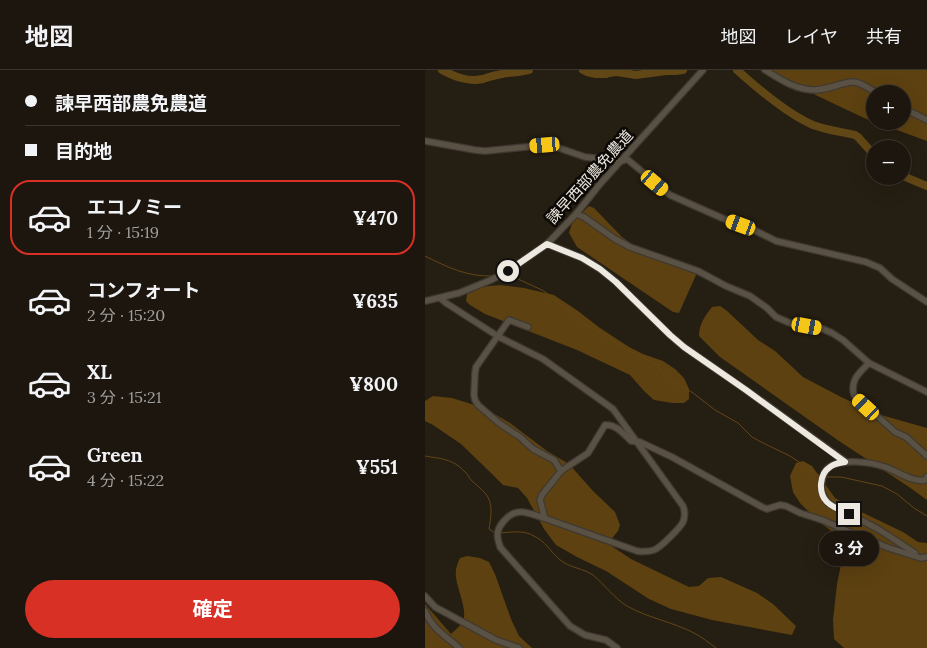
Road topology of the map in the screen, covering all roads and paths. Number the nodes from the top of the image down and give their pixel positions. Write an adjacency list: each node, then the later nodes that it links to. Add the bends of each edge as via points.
1 (703, 70): 7 (street, 諫早西部農免農道)
2 (765, 70): 3 (street, via 797,88 823,90 852,82)
3 (866, 87)
4 (911, 112): 5 (street)
5 (927, 120)
6 (425, 140): 7 (street, via 485,151 545,145 585,156)
7 (622, 161): 8 (street, 諫早西部農免農道); 12 (street, via 627,159 670,195 776,241 875,265)
8 (576, 214): 9 (street, 諫早西部農免農道); 15 (street, via 630,247 698,271 750,296 776,317 832,333)
9 (547, 244): 10 (street, 諫早西部農免農道, via 491,280); 19 (street, via 600,269 684,347)
10 (440, 298): 11 (street, 諫早西部農免農道); 14 (street)
11 (425, 301)
12 (927, 302)
13 (528, 327): 14 (street, via 509,320)
14 (497, 335): 17 (street, via 543,359 613,409); 20 (street, via 477,367 475,400 533,449 554,460)
15 (869, 363): 16 (street); 18 (street, via 856,376 852,389 854,395)
16 (927, 392)
17 (637, 442): 20 (street, via 631,441 614,426 605,425 588,453); 22 (street, via 685,511 682,524 660,547 647,552 637,551); 23 (street, via 672,457 767,509 786,506 889,548)
18 (927, 456)
19 (845, 462): 21 (street, via 884,466 921,481); 23 (street, via 836,463 824,473 821,491 828,503)
20 (561, 471): 22 (street, via 540,500)
21 (927, 477)
22 (543, 518): 28 (street, via 521,512 513,514 498,529 501,547 570,626 585,635 607,640)
23 (927, 557)
24 (425, 596): 27 (street, via 435,607 496,640)
25 (425, 611): 26 (street, via 433,626)
26 (459, 648)
27 (519, 648)
28 (617, 648)

